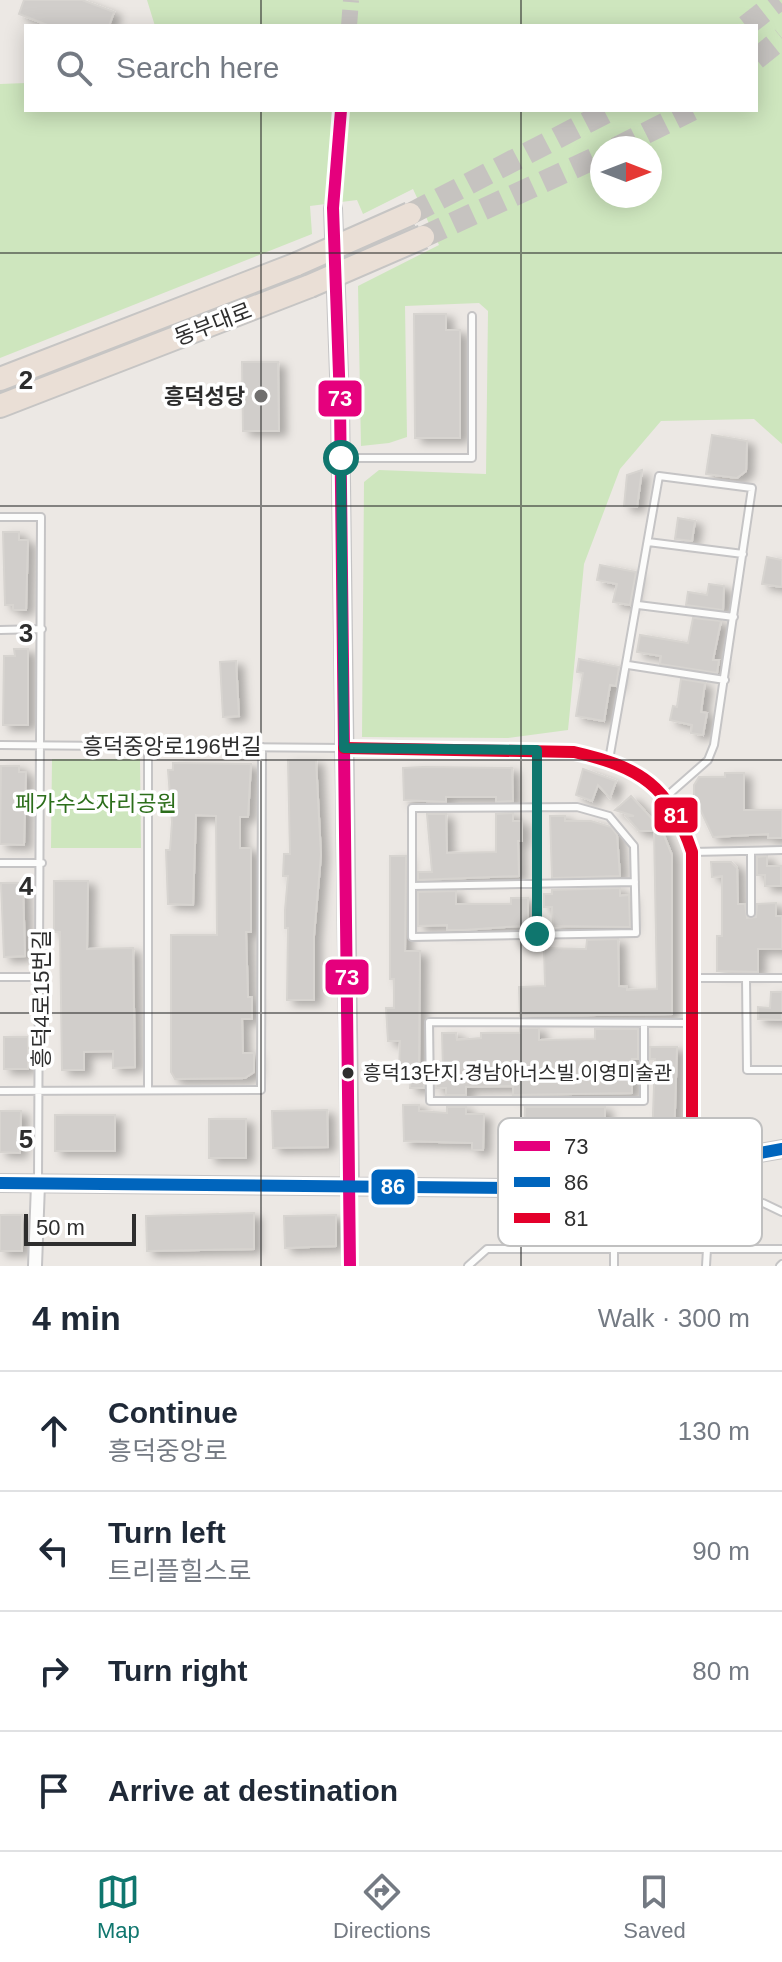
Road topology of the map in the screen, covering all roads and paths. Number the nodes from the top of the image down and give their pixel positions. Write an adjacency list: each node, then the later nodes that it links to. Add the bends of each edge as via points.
1 (333, 208): 7 (street)
2 (410, 214): 5 (highway, 동부대로, bridge, via 297,264)
3 (423, 237): 6 (highway, 동부대로, bridge)
4 (472, 316): 7 (lane, via 472,458)
5 (10, 375)
6 (0, 406)
7 (341, 458): 21 (street)
8 (0, 517): 13 (lane, 흥덕4로15번길, via 41,517)
9 (648, 542): 10 (lane); 10 (lane, via 659,476 675,478 752,488); 11 (lane)
10 (743, 554): 12 (lane)
11 (638, 605): 12 (lane); 15 (lane)
12 (734, 617): 16 (lane)
13 (42, 629): 14 (lane); 18 (lane, 흥덕4로15번길)
14 (0, 630)
15 (628, 665): 16 (lane); 23 (lane)
16 (725, 680): 24 (lane, via 708,760)
17 (0, 745): 18 (lane, 흥덕중앙로196번길)
18 (43, 746): 19 (lane, 흥덕중앙로196번길); 30 (lane, 흥덕4로15번길)
19 (148, 746): 20 (lane, 흥덕중앙로196번길); 45 (lane)
20 (262, 747): 21 (lane, 흥덕중앙로196번길); 45 (lane, via 261,1090)
21 (344, 748): 22 (street); 52 (street)
22 (537, 750): 23 (street); 25 (lane)
23 (609, 760): 24 (street, via 640,774)
24 (667, 796): 28 (street)
25 (536, 806): 31 (lane, via 577,807 609,816 634,846); 32 (lane); 33 (lane, via 412,808)
26 (782, 850): 27 (lane)
27 (751, 851): 28 (lane); 34 (lane)
28 (692, 852): 38 (street)
29 (0, 863): 30 (lane)
30 (42, 863): 37 (lane, 흥덕4로15번길)
31 (635, 882): 32 (lane); 35 (lane, via 636,933)
32 (536, 884): 33 (lane); 35 (lane)
33 (412, 886): 35 (lane, via 412,937)
34 (751, 913)
35 (537, 934)
36 (0, 977): 37 (lane)
37 (41, 977): 44 (lane, 흥덕4로15번길)
38 (693, 978): 39 (lane); 42 (street)
39 (746, 978): 40 (lane); 43 (lane, via 747,1070)
40 (782, 978)
41 (644, 1023): 41 (lane, via 644,1101 430,1101 429,1022); 42 (lane)
42 (693, 1023): 47 (street)
43 (782, 1070)
44 (41, 1090): 45 (lane); 46 (lane, 흥덕4로15번길); 51 (lane, 흥덕4로15번길)
45 (148, 1090)
46 (0, 1091)
47 (692, 1118)
48 (782, 1149): 49 (street)
49 (762, 1153)
50 (2, 1184): 51 (street)
51 (38, 1184): 52 (street); 59 (street)
52 (350, 1186): 53 (street); 60 (street)
53 (498, 1188)
54 (762, 1203): 55 (lane)
55 (782, 1212)
56 (614, 1248): 57 (lane); 61 (lane, via 487,1249); 62 (lane)
57 (707, 1249): 58 (lane); 63 (lane)
58 (782, 1249)
59 (35, 1266)
60 (350, 1266)
61 (468, 1266)
62 (614, 1266)
63 (706, 1266)

